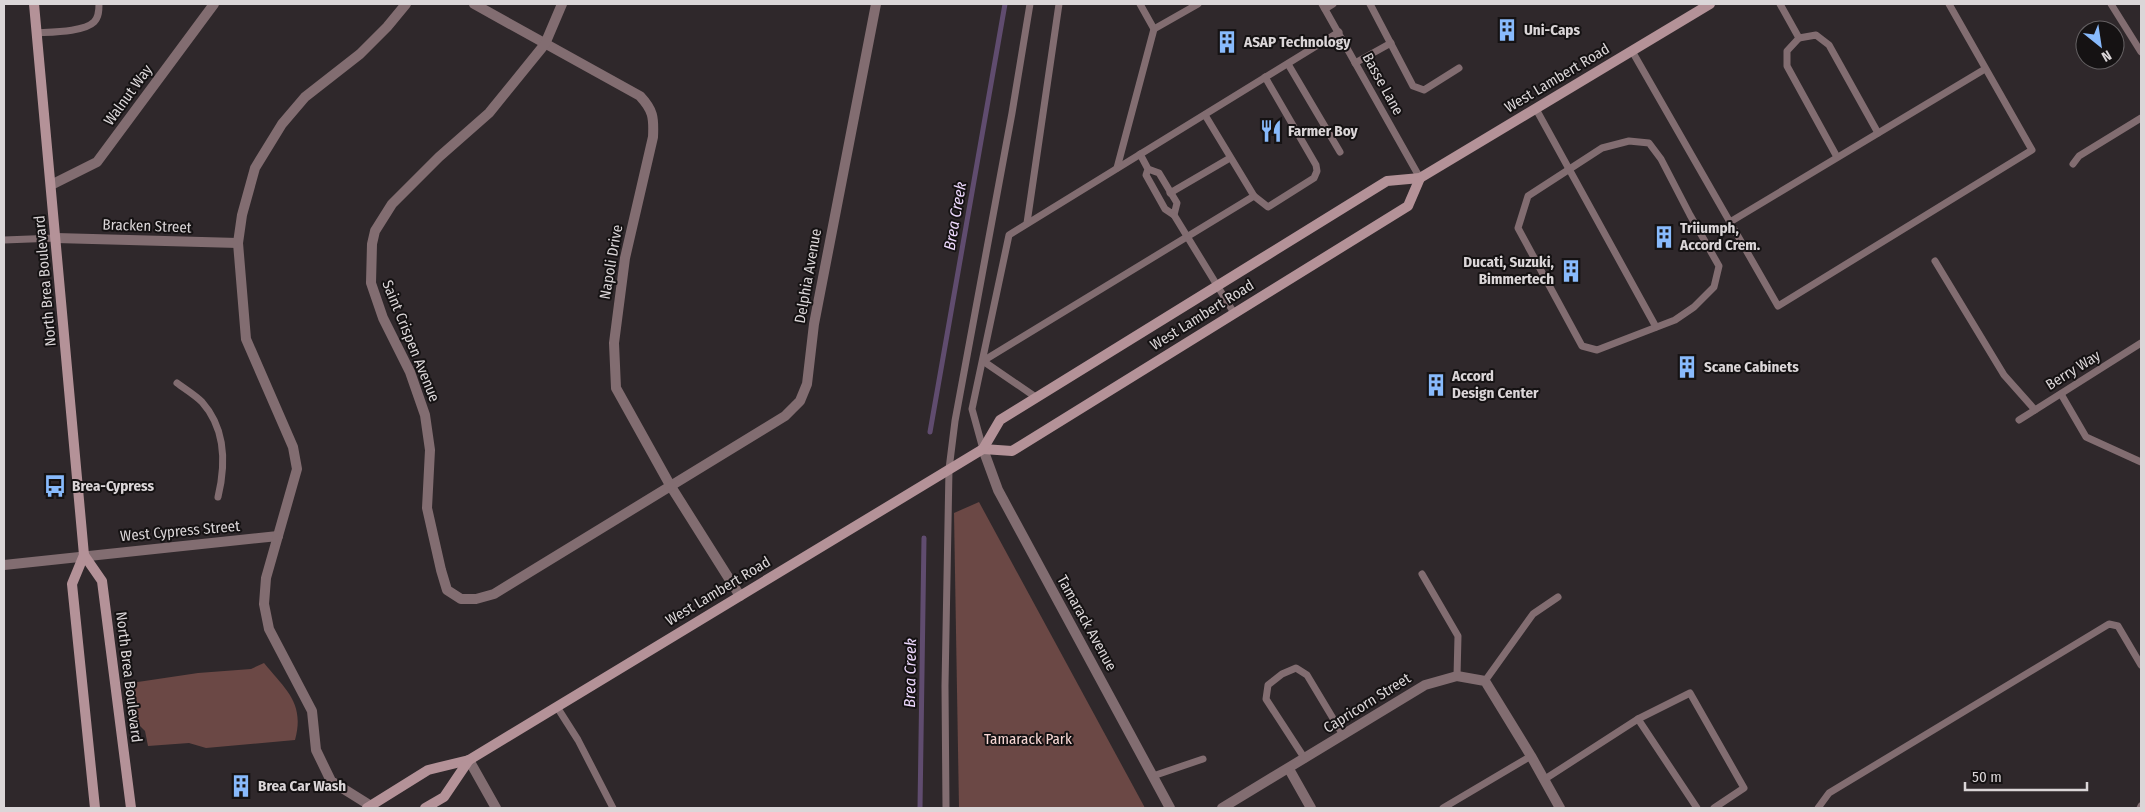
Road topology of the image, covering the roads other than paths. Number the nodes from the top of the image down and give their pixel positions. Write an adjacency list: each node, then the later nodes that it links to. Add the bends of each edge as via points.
1 (34, 4): 21 (main road, North Brea Boulevard)
2 (99, 4): 21 (lane, via 99,14 88,27)
3 (213, 4): 45 (street, Walnut Way, via 97,162)
4 (406, 4): 54 (street, via 360,54 305,97 282,124 255,168)
5 (474, 4): 24 (street, Napoli Drive)
6 (562, 4): 24 (street, Saint Crispen Avenue)
7 (876, 4): 69 (street, Delphia Avenue, via 816,314 807,384 800,401 785,416)
8 (1030, 4): 68 (lane)
9 (1059, 4): 50 (lane)
10 (1140, 4): 19 (lane)
11 (1198, 4): 19 (lane)
12 (1333, 4): 18 (lane)
13 (1370, 4): 23 (lane)
14 (1780, 4): 22 (lane)
15 (1949, 4): 30 (lane)
16 (2111, 4): 26 (lane)
17 (1704, 5): 25 (main road, West Lambert Road)
18 (1324, 6): 20 (lane, Basse Lane)
19 (1154, 29): 41 (lane)
20 (1338, 32): 27 (lane, Basse Lane); 28 (lane)
21 (36, 33): 45 (main road, North Brea Boulevard)
22 (1800, 38): 35 (lane, via 1816,35 1829,45); 39 (lane, via 1787,51 1787,66)
23 (1391, 43): 27 (lane); 29 (lane, via 1413,86 1424,90)
24 (545, 44): 69 (street, Napoli Drive, via 640,96 650,107 654,121 625,258 614,343 616,388); 69 (street, Saint Crispen Avenue, via 489,113 392,204 375,231 372,244 371,283 425,415 430,450 427,508 447,590 461,599 494,594)
25 (1632, 51): 32 (main road, West Lambert Road); 49 (lane)
26 (2141, 52)
27 (1355, 63): 44 (lane, Basse Lane)
28 (1288, 64): 31 (lane); 36 (lane)
29 (1459, 68)
30 (1986, 68): 35 (lane); 49 (lane, via 2032,150 1778,306)
31 (1265, 77): 33 (lane); 47 (lane, via 1317,171 1314,178 1268,207)
32 (1536, 109): 43 (lane); 44 (main road, West Lambert Road)
33 (1204, 114): 37 (lane); 38 (lane)
34 (2141, 118): 40 (lane, via 2079,156)
35 (1878, 133): 39 (lane)
36 (1340, 152)
37 (1140, 154): 41 (lane); 42 (lane)
38 (1230, 158): 46 (lane); 47 (lane)
39 (1837, 158): 49 (lane)
40 (2073, 164)
41 (1117, 168): 50 (lane)
42 (1148, 169): 46 (lane, via 1159,173); 48 (lane, via 1146,175 1165,209)
43 (1569, 169): 58 (lane); 58 (lane, via 1528,196 1518,228 1582,346 1597,350); 58 (lane, via 1602,148 1629,141 1649,143 1661,159 1719,266 1714,287 1694,307)
44 (1420, 178): 56 (main road, West Lambert Road, via 1387,181); 57 (main road, West Lambert Road, via 1408,206)
45 (51, 185): 52 (main road, North Brea Boulevard)
46 (1170, 192): 48 (lane, via 1177,203)
47 (1254, 196): 51 (lane)
48 (1174, 215): 51 (lane)
49 (1730, 222)
50 (1027, 223): 60 (lane, via 1009,234)
51 (1187, 236): 56 (lane); 60 (lane)
52 (56, 238): 53 (lane); 54 (street, Bracken Street); 72 (main road, North Brea Boulevard)
53 (4, 240)
54 (238, 243): 71 (street, via 246,339 294,447 297,469)
55 (1935, 261): 64 (lane, via 2004,375)
56 (1218, 286): 57 (lane); 63 (main road, West Lambert Road)
57 (1234, 313): 66 (main road, West Lambert Road, via 1012,451)
58 (1656, 328)
59 (2141, 343): 62 (lane, Berry Way)
60 (983, 361): 63 (lane); 66 (lane, via 972,409)
61 (177, 383): 70 (lane, via 201,401 212,416 221,440 224,460)
62 (2061, 394): 64 (lane, Berry Way); 67 (lane, via 2086,437)
63 (1037, 398): 66 (main road, West Lambert Road, via 1000,420)
64 (2035, 410): 65 (lane, Berry Way)
65 (2019, 420)
66 (983, 449): 68 (main road, West Lambert Road); 88 (street, Tamarack Avenue, via 998,490)
67 (2141, 462)
68 (949, 469): 75 (main road, West Lambert Road); 96 (lane)
69 (670, 485): 75 (street, Napoli Drive)
70 (218, 497)
71 (278, 536): 72 (street, West Cypress Street); 90 (street, via 266,578 264,604 268,629 312,711 316,750 332,781)
72 (84, 555): 73 (street, West Cypress Street); 91 (main road, North Brea Boulevard, via 72,584); 92 (main road, North Brea Boulevard, via 102,581)
73 (4, 564)
74 (1422, 574): 78 (lane, via 1458,636)
75 (740, 596): 80 (main road, West Lambert Road)
76 (1558, 598): 79 (lane, via 1533,614)
77 (2141, 665): 104 (lane, via 2118,626 2109,624 1829,793)
78 (1457, 676): 79 (street, Capricorn Street); 82 (street, Capricorn Street, via 1425,685)
79 (1485, 681): 83 (street)
80 (557, 707): 86 (main road, West Lambert Road); 95 (lane)
81 (1638, 719): 89 (lane); 102 (lane); 103 (lane, via 1690,693 1744,788)
82 (1344, 735): 85 (street, Capricorn Street); 85 (lane, via 1307,676 1296,668 1282,674 1268,684 1266,699)
83 (1531, 756): 89 (street); 100 (lane)
84 (1203, 759): 88 (lane)
85 (1305, 759): 87 (street, Capricorn Street)
86 (469, 760): 90 (main road, West Lambert Road, via 428,770); 93 (main road, West Lambert Road, via 444,797); 94 (street)
87 (1289, 769): 98 (street, Capricorn Street); 99 (street)
88 (1153, 776): 97 (street, Tamarack Avenue)
89 (1545, 779): 101 (street)
90 (369, 807)
91 (95, 808)
92 (131, 808)
93 (425, 808)
94 (496, 808)
95 (613, 808)
96 (946, 808)
97 (1170, 808)
98 (1222, 808)
99 (1311, 808)
100 (1443, 808)
101 (1560, 808)
102 (1697, 808)
103 (1714, 808)
104 (1818, 808)

